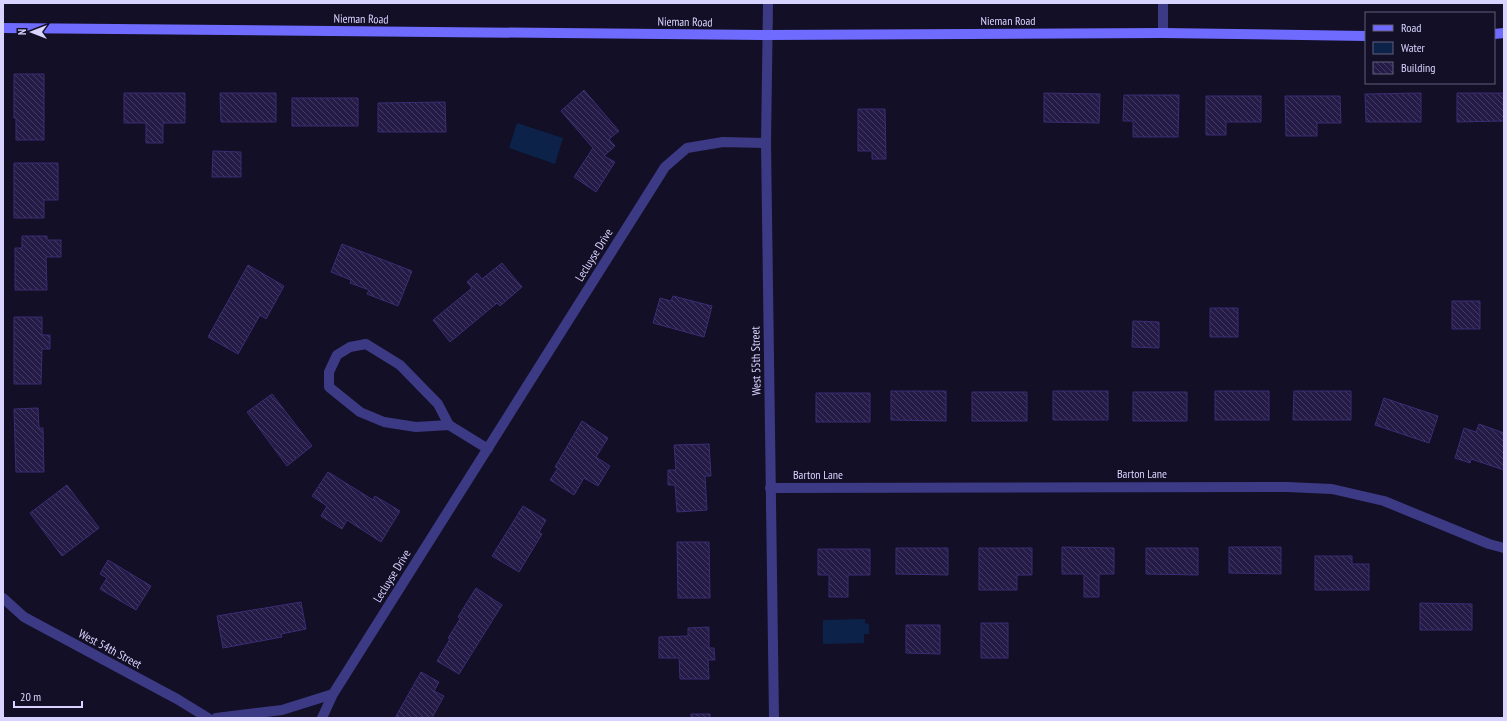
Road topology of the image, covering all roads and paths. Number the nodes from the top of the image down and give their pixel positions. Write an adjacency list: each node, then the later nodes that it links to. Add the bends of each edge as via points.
1 (768, 3): 5 (street, West 55th Street)
2 (1163, 3): 4 (street)
3 (3, 28): 5 (main road, Nieman Road)
4 (1163, 33): 5 (main road, Nieman Road); 6 (main road, Nieman Road)
5 (768, 36): 7 (street, West 55th Street)
6 (1365, 36)
7 (766, 143): 9 (street, Lecluyse Drive, via 723,142 687,148 665,167); 10 (street, West 55th Street)
8 (449, 425): 8 (street, via 438,404 400,365 366,344 350,346 337,355 329,372 329,387 360,412 384,422 416,427); 9 (street)
9 (488, 449): 13 (street, Lecluyse Drive)
10 (770, 488): 11 (street, Barton Lane, via 1332,489 1384,502); 17 (street, West 55th Street)
11 (1504, 548)
12 (3, 598): 14 (street, West 54th Street, via 24,617)
13 (333, 694): 15 (street, via 282,710); 16 (street, Lecluyse Drive)
14 (208, 718)
15 (216, 718)
16 (322, 718)
17 (774, 718)

